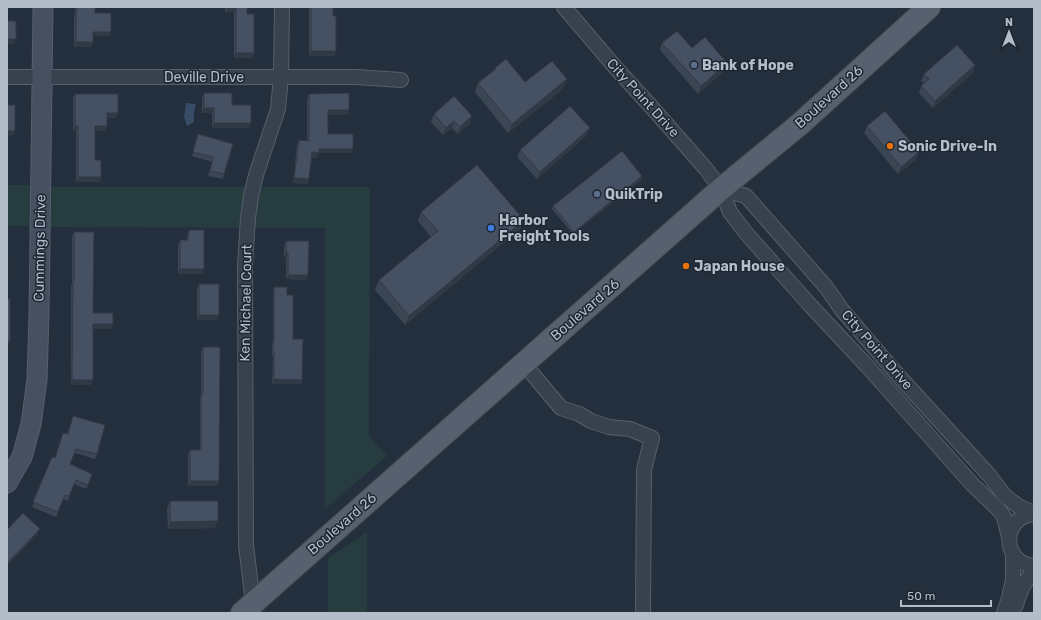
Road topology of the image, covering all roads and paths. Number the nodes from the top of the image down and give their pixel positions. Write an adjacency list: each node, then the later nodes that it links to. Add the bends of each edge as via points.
1 (43, 7): 7 (street, Cummings Drive)
2 (282, 7): 5 (street, Ken Michael Court)
3 (564, 7): 9 (street, City Point Drive)
4 (929, 7): 9 (main road, Boulevard 26, via 800,124)
5 (281, 77): 7 (street, Deville Drive); 8 (street, Deville Drive); 17 (street, Ken Michael Court, via 278,110 256,175 248,218 245,265)
6 (7, 78): 7 (street, Deville Drive)
7 (42, 78): 11 (street, Cummings Drive, via 37,380 26,444 22,457)
8 (401, 80)
9 (722, 189): 10 (main road, Boulevard 26); 12 (street, City Point Drive, via 746,196 826,287 866,339 1005,496 1018,506); 13 (street, City Point Drive, via 730,212 746,233 972,484 1000,511)
10 (524, 364): 17 (main road, Boulevard 26); 18 (street, via 561,408 591,421 630,429 652,438 644,470)
11 (7, 482)
12 (1034, 513): 13 (street, via 1018,520)
13 (1009, 537): 14 (street, City Point Drive)
14 (1013, 554): 15 (street, via 1021,562); 19 (street, City Point Drive, via 1013,580)
15 (1034, 566)
16 (1034, 572): 20 (street, via 1027,578)
17 (247, 608)
18 (643, 613)
19 (1004, 613)
20 (1013, 613)

